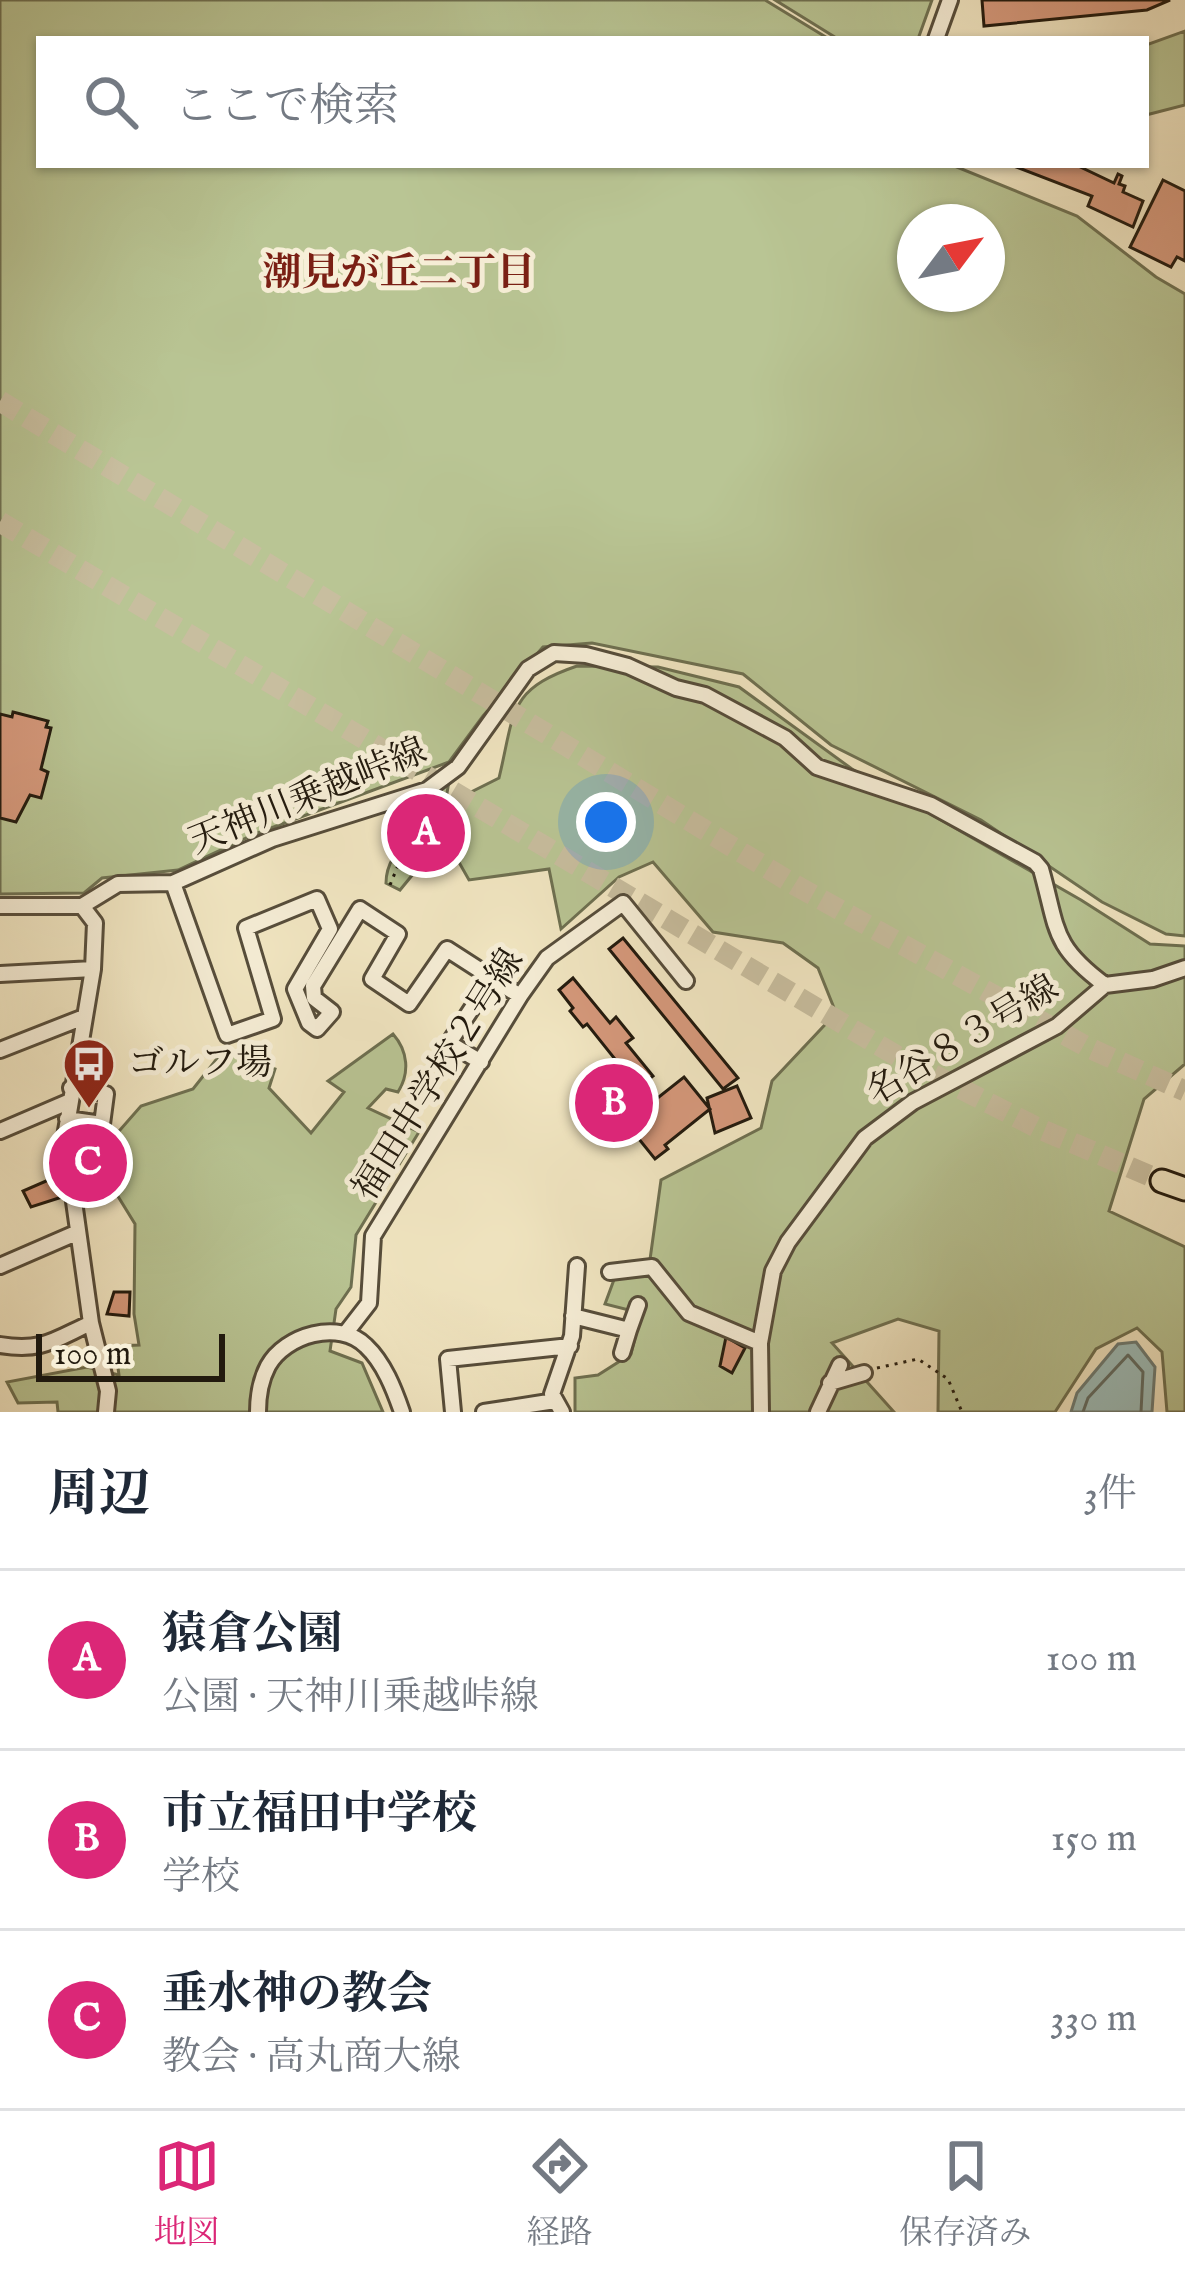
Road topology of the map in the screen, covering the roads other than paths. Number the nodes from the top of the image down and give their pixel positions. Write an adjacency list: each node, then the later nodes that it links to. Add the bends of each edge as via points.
1 (950, 0): 2 (street)
2 (937, 36)
3 (173, 883): 4 (street, 天神川乗越峠線, via 128,881); 9 (street, via 226,1035 273,1019 246,928 317,899 330,929 295,989 317,1029 332,1012 314,998 313,986 360,909 398,934 372,979 409,1004 448,950); 11 (street, 天神川乗越峠線, via 272,839 427,790 445,779 540,658 568,652 729,706 836,776 931,805 1035,862 1059,941)
4 (82, 905): 5 (street); 7 (street, via 95,923)
5 (0, 906)
6 (1185, 968): 11 (street)
7 (93, 969): 8 (street); 13 (street)
8 (0, 974)
9 (493, 979): 12 (street); 15 (street, via 448,1043)
10 (686, 981): 12 (street, 福田中学校２号線, via 622,903 547,958)
11 (1105, 985): 30 (street, 名谷８３号線, via 1057,1026 913,1102 865,1138 773,1271)
12 (520, 996): 15 (street, 福田中学校２号線)
13 (84, 1017): 14 (street); 16 (street)
14 (0, 1051)
15 (481, 1062): 29 (street, 福田中学校２号線, via 374,1236 369,1303)
16 (70, 1095): 17 (street); 17 (street, via 106,1094 102,1124); 18 (street)
17 (67, 1119): 21 (street)
18 (0, 1131)
19 (1162, 1180): 20 (highway)
20 (1185, 1189)
21 (76, 1233): 22 (street); 27 (street)
22 (0, 1266)
23 (577, 1266): 26 (street)
24 (610, 1272): 30 (street, via 652,1268 689,1313)
25 (638, 1306): 28 (street)
26 (573, 1316): 28 (street); 32 (street)
27 (91, 1322): 31 (street, via 30,1350); 38 (street)
28 (629, 1330): 33 (street)
29 (345, 1334): 39 (street, via 323,1332 286,1346 269,1364); 40 (street, via 380,1363)
30 (760, 1343): 43 (street, 名谷８３号線)
31 (0, 1345)
32 (569, 1346): 37 (street, via 553,1383); 41 (street, via 448,1360)
33 (622, 1353)
34 (840, 1365): 36 (street)
35 (864, 1373): 36 (street)
36 (830, 1383): 44 (street)
37 (559, 1407): 42 (street)
38 (106, 1412)
39 (258, 1412)
40 (402, 1412)
41 (453, 1412)
42 (484, 1412)
43 (761, 1412)
44 (818, 1412)

